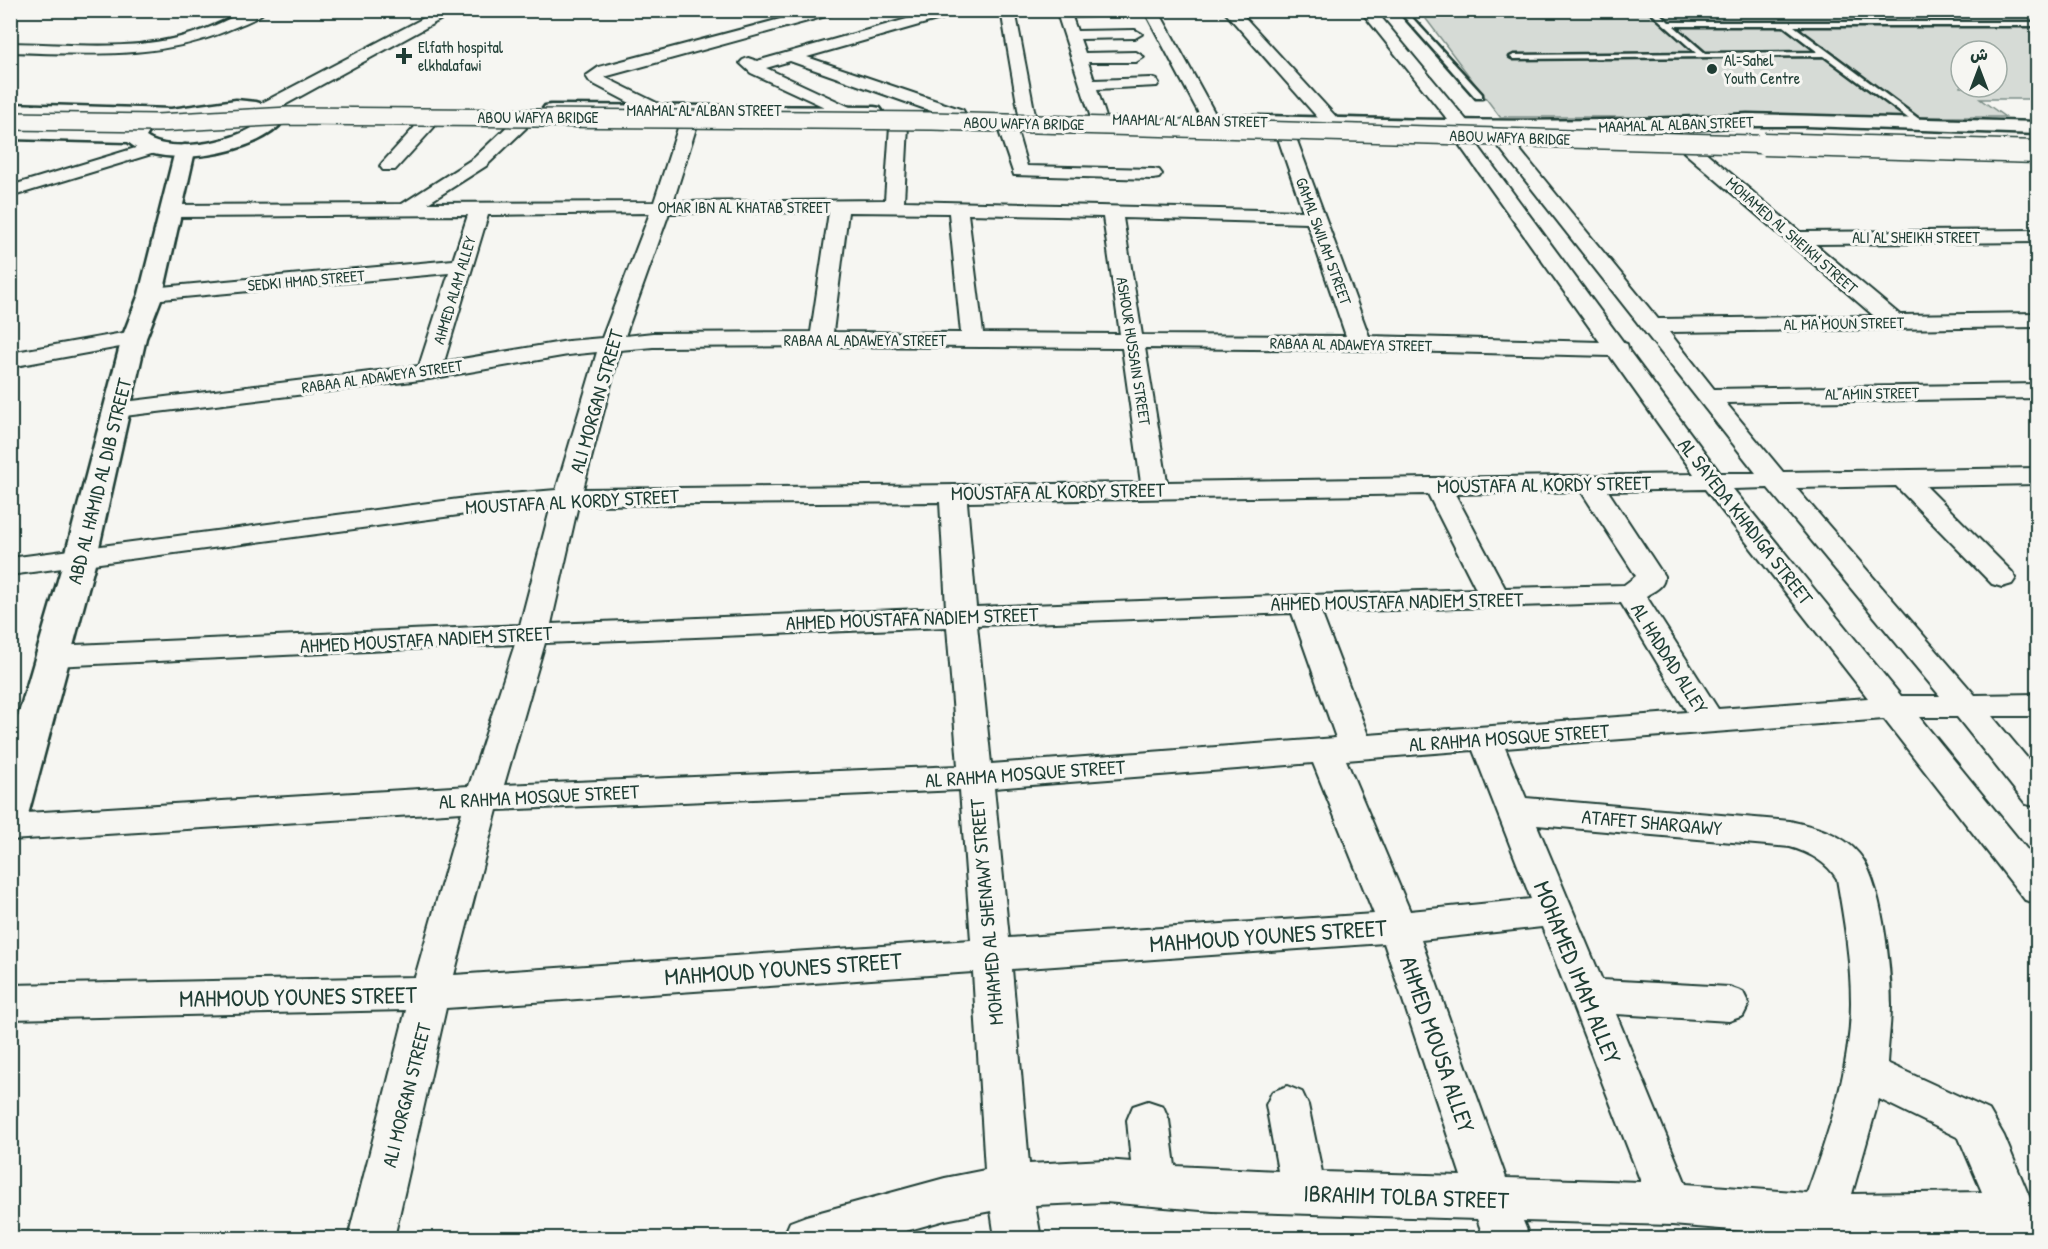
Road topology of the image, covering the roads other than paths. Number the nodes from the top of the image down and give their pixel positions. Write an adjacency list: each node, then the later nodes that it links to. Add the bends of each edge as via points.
1 (260, 10): 21 (street, via 197,37 161,45)
2 (451, 10): 36 (street)
3 (957, 10): 14 (street)
4 (1008, 10): 38 (street)
5 (1151, 10): 41 (street)
6 (1230, 10): 43 (street)
7 (1367, 10): 53 (street, AL SAYEDA KHADIGA STREET)
8 (1401, 10): 31 (lane)
9 (1651, 10): 15 (lane)
10 (825, 11): 20 (street)
11 (1124, 11): 12 (street)
12 (1064, 12): 19 (street)
13 (896, 14): 14 (street)
14 (917, 21): 24 (street)
15 (1667, 24): 16 (lane); 23 (lane)
16 (1786, 24): 17 (lane); 22 (lane)
17 (2037, 24)
18 (1135, 34): 19 (street)
19 (1071, 35): 27 (street)
20 (704, 44): 28 (street); 33 (street, via 594,76)
21 (10, 47)
22 (1825, 54): 23 (lane); 46 (lane)
23 (1704, 55): 26 (lane)
24 (793, 57): 28 (street); 37 (street)
25 (1136, 57): 27 (street)
26 (1514, 57)
27 (1078, 58): 30 (street)
28 (756, 66): 34 (street, via 757,70)
29 (1151, 83): 30 (street)
30 (1087, 85): 39 (street)
31 (1479, 96)
32 (10, 109): 35 (main road)
33 (657, 110): 34 (main road, MAAMAL AL ALBAN STREET); 36 (main road, MAAMAL AL ALBAN STREET)
34 (846, 112): 37 (main road, MAAMAL AL ALBAN STREET)
35 (174, 114): 36 (main road, via 224,105); 54 (main road, via 145,125)
36 (270, 114): 42 (main road, MAAMAL AL ALBAN STREET); 60 (main road, via 263,132 245,140)
37 (957, 114): 38 (main road, MAAMAL AL ALBAN STREET)
38 (1028, 115): 39 (main road, MAAMAL AL ALBAN STREET)
39 (1098, 117): 41 (main road, MAAMAL AL ALBAN STREET)
40 (10, 121): 61 (main road, ABOU WAFYA BRIDGE, bridge, via 157,123 289,116 884,120)
41 (1211, 121): 43 (main road, MAAMAL AL ALBAN STREET)
42 (429, 122): 44 (main road, MAAMAL AL ALBAN STREET); 62 (street)
43 (1332, 123): 51 (main road, MAAMAL AL ALBAN STREET)
44 (520, 124): 45 (main road, MAAMAL AL ALBAN STREET); 69 (street, via 480,162)
45 (688, 124): 47 (main road, MAAMAL AL ALBAN STREET); 66 (street, ALI MORGAN STREET)
46 (1920, 124): 49 (main road, MAAMAL AL ALBAN STREET, via 1747,120); 50 (main road, MAAMAL AL ALBAN STREET)
47 (899, 126): 48 (main road, MAAMAL AL ALBAN STREET); 65 (street)
48 (1007, 128): 55 (main road, MAAMAL AL ALBAN STREET); 63 (street, via 1020,171)
49 (1568, 128): 53 (main road, MAAMAL AL ALBAN STREET); 61 (main road, ABOU WAFYA BRIDGE)
50 (2037, 128)
51 (1366, 132): 53 (main road, MAAMAL AL ALBAN STREET); 55 (main road, MAAMAL AL ALBAN STREET)
52 (10, 133): 54 (main road)
53 (1465, 135): 56 (main road, MAAMAL AL ALBAN STREET); 86 (street, AL SAYEDA KHADIGA STREET)
54 (136, 136): 57 (main road, via 141,144)
55 (1287, 138): 73 (street, GAMAL SWILAM STREET)
56 (1505, 143): 58 (main road, MAAMAL AL ALBAN STREET); 80 (street)
57 (152, 148): 60 (main road); 64 (street)
58 (1690, 148): 59 (main road, MAAMAL AL ALBAN STREET); 75 (street, MOHAMED AL SHEIKH STREET)
59 (1719, 148): 61 (main road, MAAMAL AL ALBAN STREET); 61 (main road, bridge, via 2012,155)
60 (185, 150): 71 (main road, ABD AL HAMID AL DIB STREET)
61 (2036, 152)
62 (389, 166)
63 (1154, 174)
64 (10, 192)
65 (894, 206): 67 (street, OMAR IBN AL KHATAB STREET); 68 (street, OMAR IBN AL KHATAB STREET)
66 (662, 207): 67 (street, OMAR IBN AL KHATAB STREET); 70 (street, OMAR IBN AL KHATAB STREET); 85 (street, ALI MORGAN STREET)
67 (839, 207): 82 (street)
68 (958, 207): 72 (street, OMAR IBN AL KHATAB STREET); 83 (street)
69 (408, 208): 70 (street, OMAR IBN AL KHATAB STREET); 71 (street, OMAR IBN AL KHATAB STREET)
70 (480, 208): 76 (street, AHMED ALAM ALLEY)
71 (171, 211): 77 (main road, ABD AL HAMID AL DIB STREET)
72 (1112, 212): 73 (street, OMAR IBN AL KHATAB STREET); 84 (street, ASHOUR HUSSAIN STREET)
73 (1317, 216): 87 (street, GAMAL SWILAM STREET)
74 (2037, 236): 75 (street, ALI AL SHEIKH STREET)
75 (1795, 238): 79 (street, MOHAMED AL SHEIKH STREET)
76 (461, 266): 77 (street, SEDKI HMAD STREET); 89 (street, AHMED ALAM ALLEY)
77 (151, 294): 81 (main road, ABD AL HAMID AL DIB STREET)
78 (2037, 320): 79 (street, AL MA'MOUN STREET)
79 (1894, 322): 80 (street, AL MA'MOUN STREET)
80 (1654, 331): 86 (street, AL MA'MOUN STREET); 91 (street)
81 (134, 338): 88 (street); 92 (main road, ABD AL HAMID AL DIB STREET)
82 (821, 339): 83 (street, RABAA AL ADAWEYA STREET); 85 (street, RABAA AL ADAWEYA STREET)
83 (973, 341): 84 (street, RABAA AL ADAWEYA STREET)
84 (1132, 342): 87 (street, RABAA AL ADAWEYA STREET); 99 (street, ASHOUR HUSSAIN STREET)
85 (611, 343): 89 (street, RABAA AL ADAWEYA STREET); 101 (street, ALI MORGAN STREET)
86 (1614, 343): 87 (street, RABAA AL ADAWEYA STREET); 96 (street, AL SAYEDA KHADIGA STREET)
87 (1360, 344)
88 (10, 360)
89 (429, 372): 92 (street, RABAA AL ADAWEYA STREET)
90 (2037, 391): 91 (street, AL AMIN STREET)
91 (1706, 396): 95 (street)
92 (116, 410): 102 (main road, ABD AL HAMID AL DIB STREET)
93 (2037, 476): 94 (street, MOUSTAFA AL KORDY STREET)
94 (1903, 478): 95 (street, MOUSTAFA AL KORDY STREET); 104 (street)
95 (1775, 480): 96 (street, MOUSTAFA AL KORDY STREET); 112 (street)
96 (1713, 482): 97 (street, MOUSTAFA AL KORDY STREET); 113 (street, AL SAYEDA KHADIGA STREET)
97 (1589, 483): 98 (street, MOUSTAFA AL KORDY STREET); 105 (street, via 1650,576 1650,581)
98 (1437, 485): 99 (street, MOUSTAFA AL KORDY STREET); 106 (street)
99 (1155, 489): 100 (street, MOUSTAFA AL KORDY STREET)
100 (953, 494): 101 (street, MOUSTAFA AL KORDY STREET); 108 (street, MOHAMED AL SHENAWY STREET)
101 (567, 497): 102 (street, MOUSTAFA AL KORDY STREET, via 474,505); 109 (street, ALI MORGAN STREET)
102 (81, 556): 103 (street, MOUSTAFA AL KORDY STREET); 110 (main road, ABD AL HAMID AL DIB STREET)
103 (10, 567)
104 (2002, 578)
105 (1630, 594): 106 (street, AHMED MOUSTAFA NADIEM STREET); 114 (street, AL HADDAD ALLEY)
106 (1496, 599): 107 (street, AHMED MOUSTAFA NADIEM STREET)
107 (1303, 603): 108 (street, AHMED MOUSTAFA NADIEM STREET); 116 (street, AHMED MOUSA ALLEY)
108 (960, 617): 109 (street, AHMED MOUSTAFA NADIEM STREET); 117 (street, MOHAMED AL SHENAWY STREET)
109 (533, 634): 110 (street, AHMED MOUSTAFA NADIEM STREET); 119 (street, ALI MORGAN STREET)
110 (53, 656): 121 (main road, ABD AL HAMID AL DIB STREET)
111 (2037, 705): 112 (street, AL RAHMA MOSQUE STREET)
112 (1966, 706): 113 (street, AL RAHMA MOSQUE STREET); 118 (street)
113 (1893, 707): 114 (street, AL RAHMA MOSQUE STREET); 123 (street, AL SAYEDA KHADIGA STREET)
114 (1710, 722): 115 (street, AL RAHMA MOSQUE STREET)
115 (1485, 739): 116 (street, AL RAHMA MOSQUE STREET); 120 (street, MOHAMED IMAM ALLEY)
116 (1341, 750): 117 (street, AL RAHMA MOSQUE STREET); 125 (street, AHMED MOUSA ALLEY)
117 (975, 777): 119 (street, AL RAHMA MOSQUE STREET); 126 (street, MOHAMED AL SHENAWY STREET)
118 (2037, 795)
119 (483, 798): 122 (street, AL RAHMA MOSQUE STREET); 127 (street, ALI MORGAN STREET)
120 (1513, 810): 124 (street, MOHAMED IMAM ALLEY); 131 (street, ATAFET SHARQAWY, via 1790,834 1830,849 1846,862 1855,878 1866,938 1871,1003)
121 (10, 811)
122 (10, 826)
123 (2037, 890)
124 (1554, 911): 125 (street, MAHMOUD YOUNES STREET); 128 (street, MOHAMED IMAM ALLEY)
125 (1398, 927): 126 (street, MAHMOUD YOUNES STREET); 138 (street, AHMED MOUSA ALLEY)
126 (991, 954): 127 (street, MAHMOUD YOUNES STREET); 135 (street, MOHAMED AL SHENAWY STREET)
127 (430, 993): 129 (street, MAHMOUD YOUNES STREET); 141 (street, ALI MORGAN STREET)
128 (1588, 996): 130 (street); 137 (street, MOHAMED IMAM ALLEY)
129 (10, 1002)
130 (1729, 1004)
131 (1865, 1073): 139 (street, via 1974,1124 1983,1136); 140 (street, ATAFET SHARQAWY, via 1834,1181)
132 (1287, 1105): 136 (street)
133 (1148, 1120): 134 (street)
134 (1155, 1184): 135 (street, IBRAHIM TOLBA STREET, via 1105,1181); 136 (street, IBRAHIM TOLBA STREET)
135 (1008, 1186): 142 (street, IBRAHIM TOLBA STREET, via 945,1199); 143 (street, MOHAMED AL SHENAWY STREET)
136 (1304, 1192): 138 (street, IBRAHIM TOLBA STREET)
137 (1672, 1204): 138 (street, IBRAHIM TOLBA STREET); 140 (street, IBRAHIM TOLBA STREET)
138 (1499, 1219)
139 (2018, 1226): 140 (street, IBRAHIM TOLBA STREET)
140 (1826, 1227)
141 (371, 1239)
142 (806, 1239)
143 (1017, 1239)

